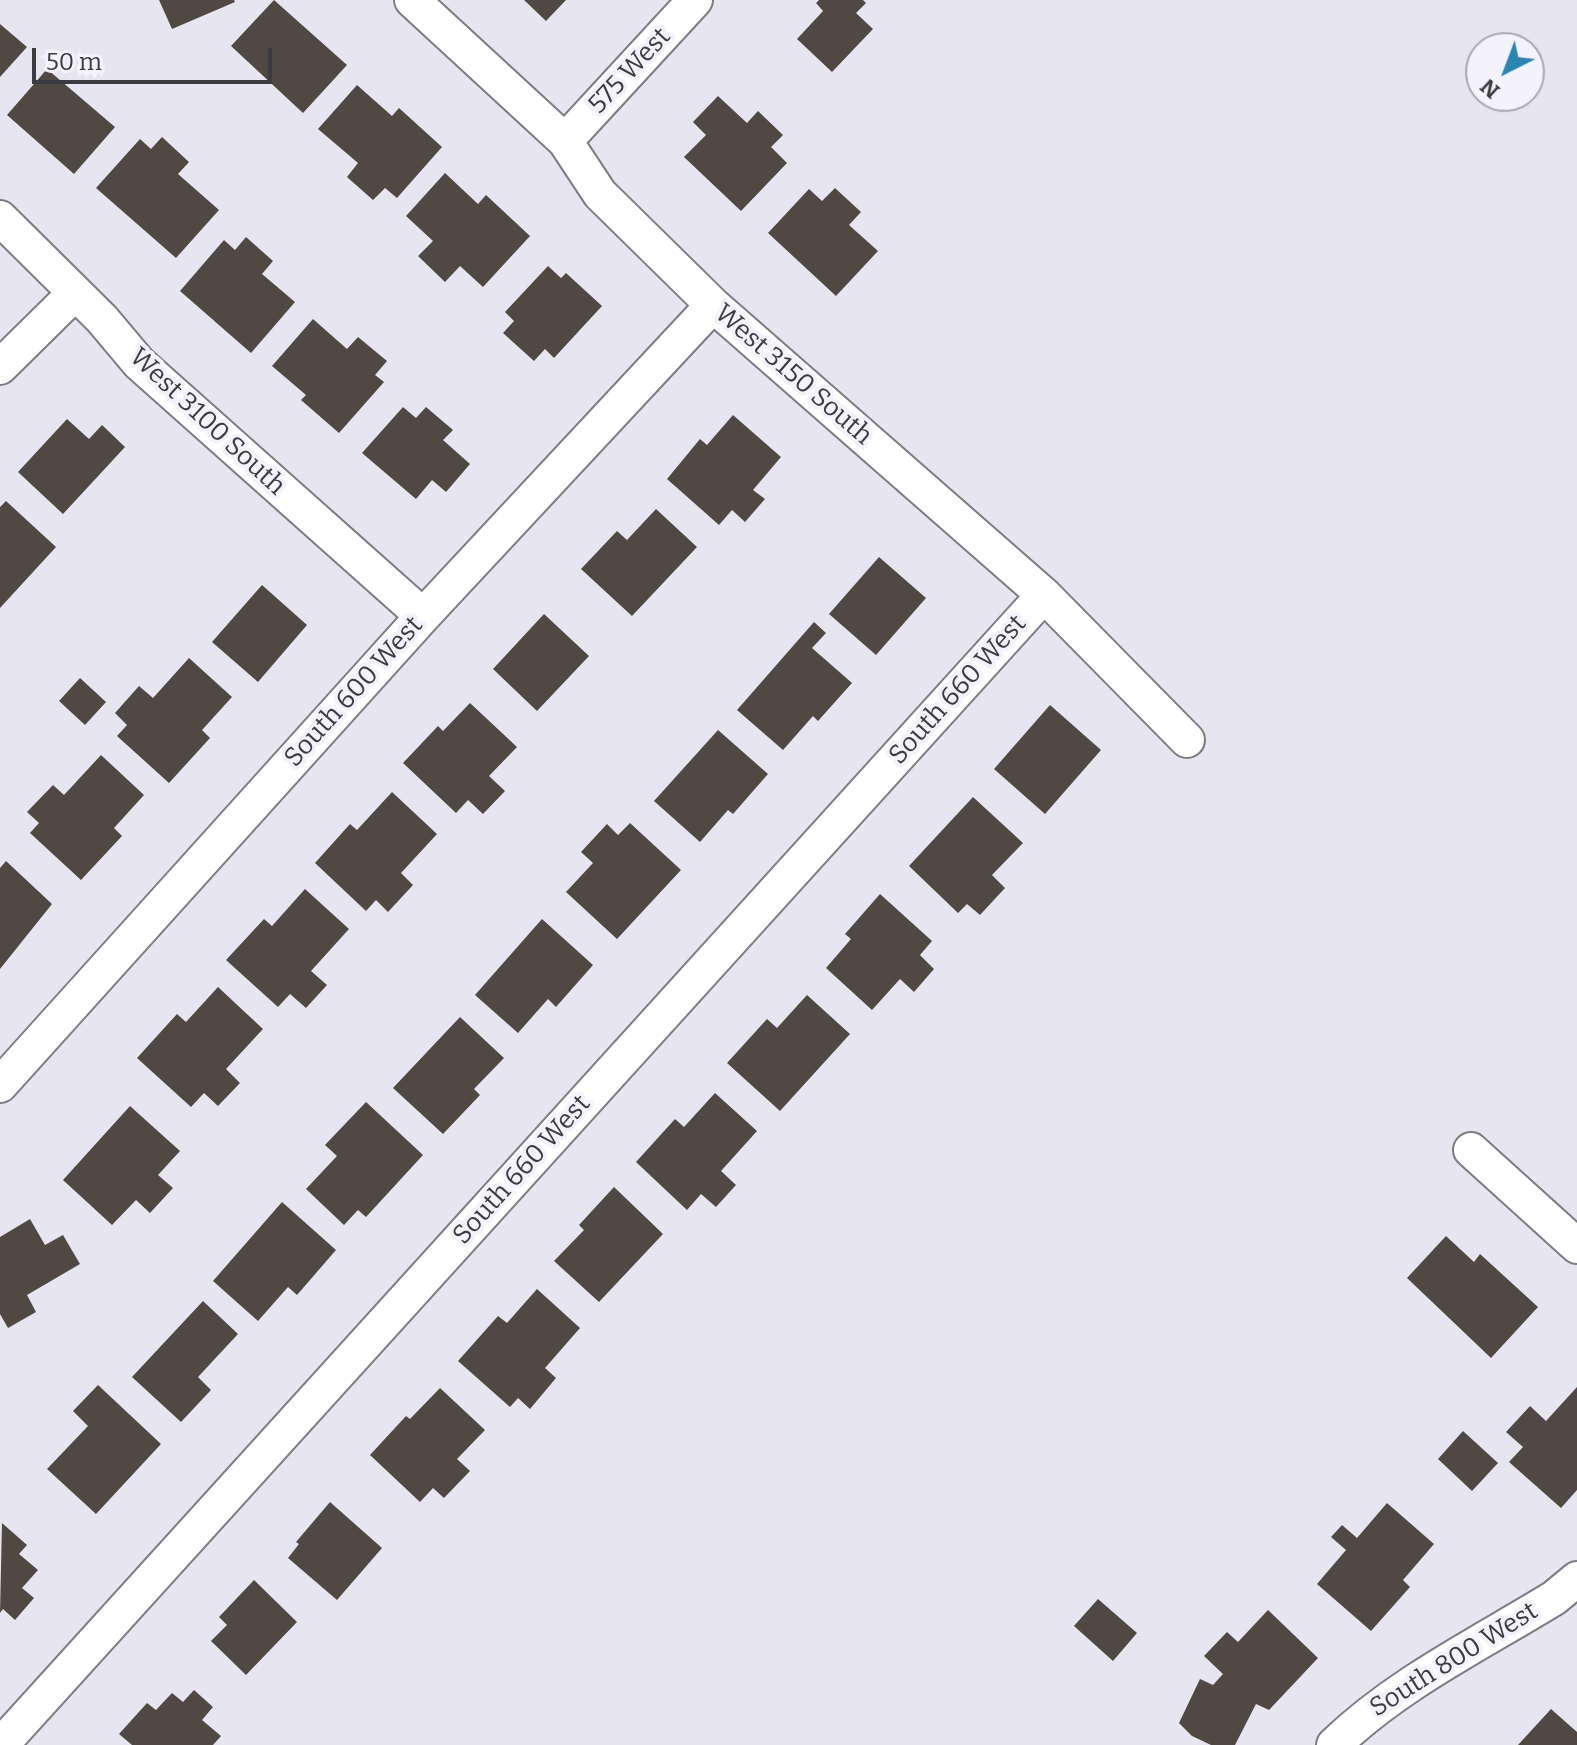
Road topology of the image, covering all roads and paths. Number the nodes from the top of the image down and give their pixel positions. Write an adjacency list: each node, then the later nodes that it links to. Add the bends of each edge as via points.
1 (412, 0): 3 (street, West 3150 South)
2 (695, 0): 3 (street, 575 West)
3 (565, 141): 6 (street, West 3150 South, via 600,194)
4 (0, 218): 5 (street, West 3100 South)
5 (74, 294): 7 (street); 9 (street, West 3100 South, via 139,363)
6 (713, 305): 8 (street, West 3150 South); 9 (street, South 600 West)
7 (0, 367)
8 (1044, 595): 10 (street, West 3150 South); 15 (street, South 660 West)
9 (423, 616): 11 (street, South 600 West)
10 (1187, 740)
11 (0, 1085)
12 (1471, 1150): 13 (street)
13 (1577, 1246)
14 (1577, 1579): 16 (street, South 800 West, via 1362,1718)
15 (0, 1745)
16 (1334, 1745)

